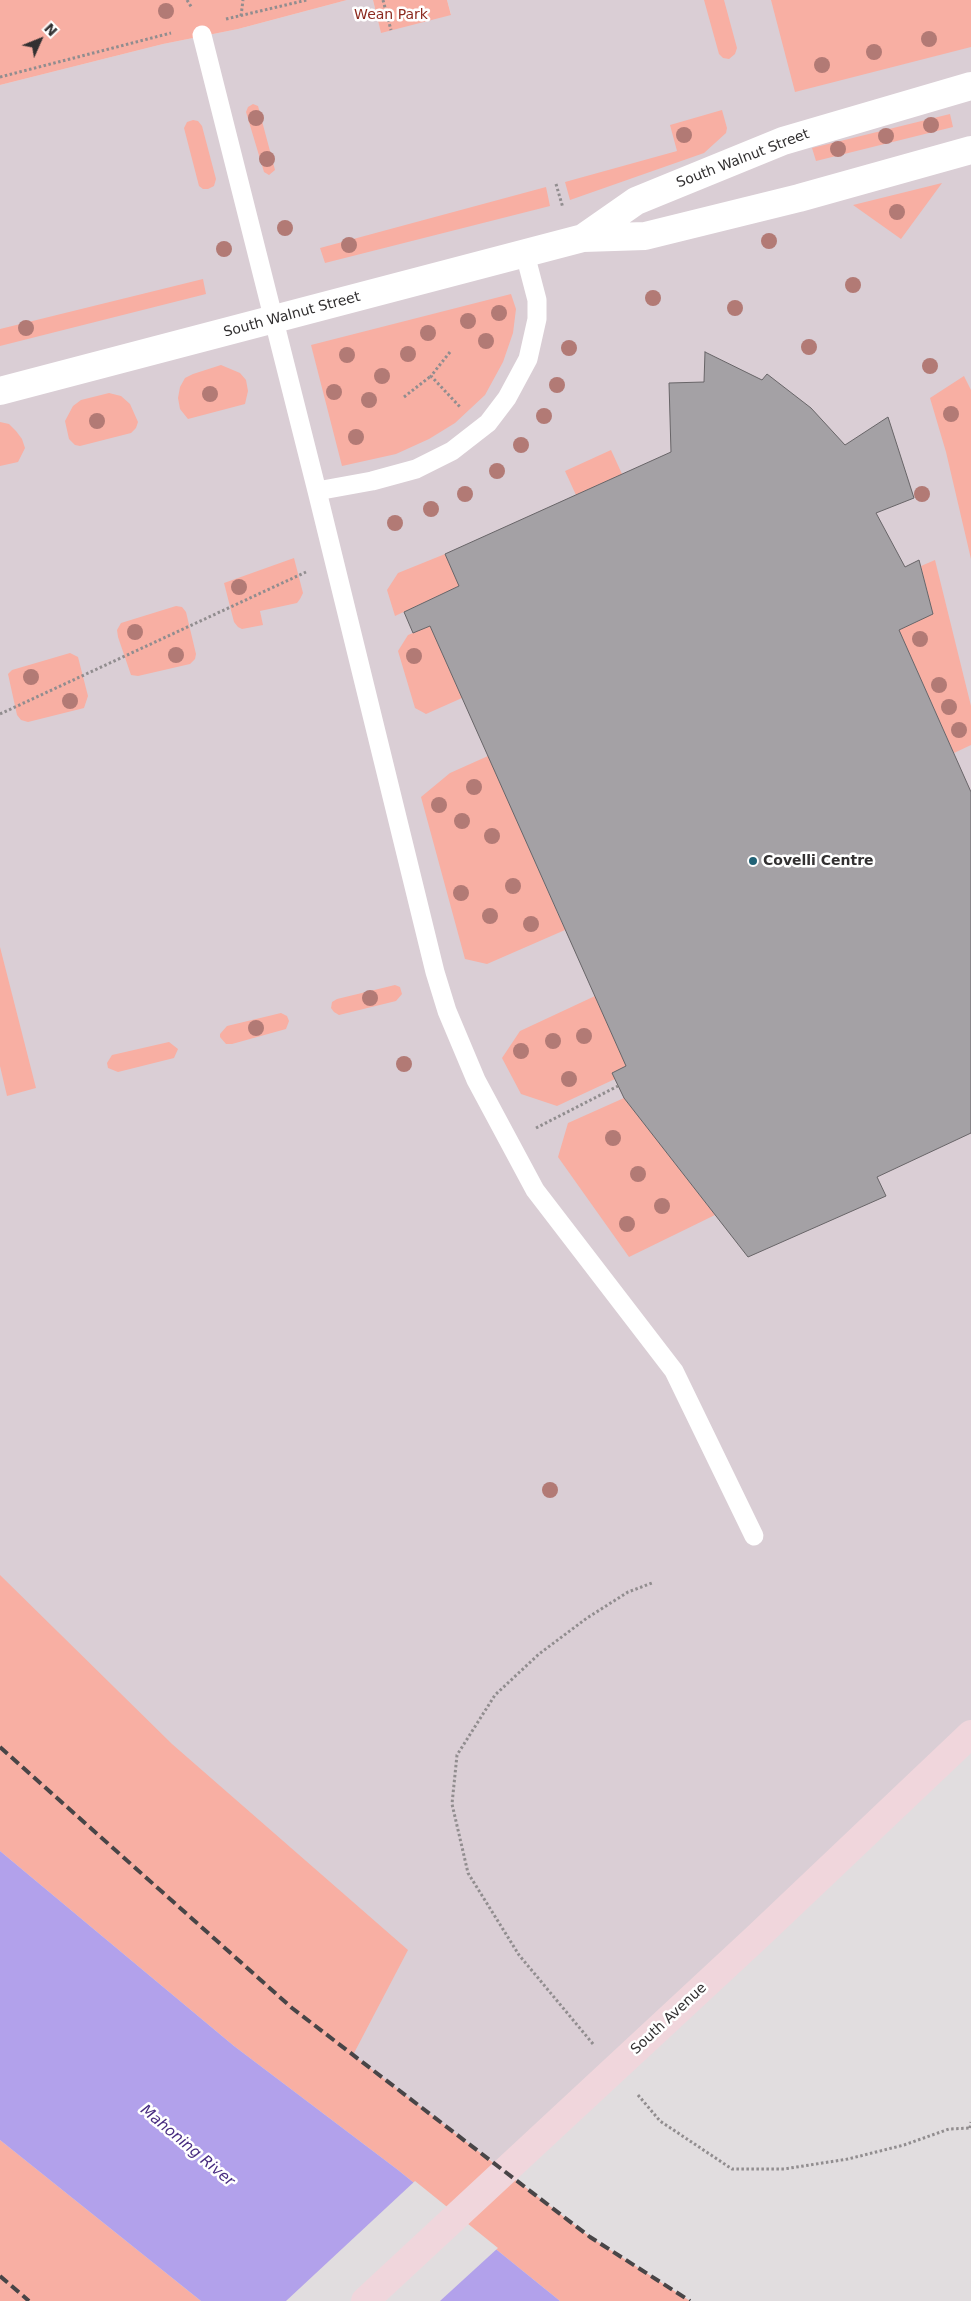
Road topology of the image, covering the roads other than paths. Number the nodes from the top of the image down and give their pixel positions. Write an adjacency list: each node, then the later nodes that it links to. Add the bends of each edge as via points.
1 (202, 35): 6 (lane)
2 (971, 86): 4 (street, South Walnut Street, via 783,141 636,200)
3 (971, 150): 4 (street, South Walnut Street, via 799,198 645,236)
4 (583, 238): 5 (street, South Walnut Street)
5 (525, 254): 6 (street, South Walnut Street); 8 (lane, via 537,300 537,319 528,359 507,398 488,423 452,451 416,469)
6 (274, 319): 7 (street, South Walnut Street); 8 (lane)
7 (0, 390)
8 (317, 491): 9 (lane, via 447,1011 476,1080 535,1190 674,1371)
9 (754, 1536)
10 (971, 1734): 11 (main road, South Avenue)
11 (365, 2301)

